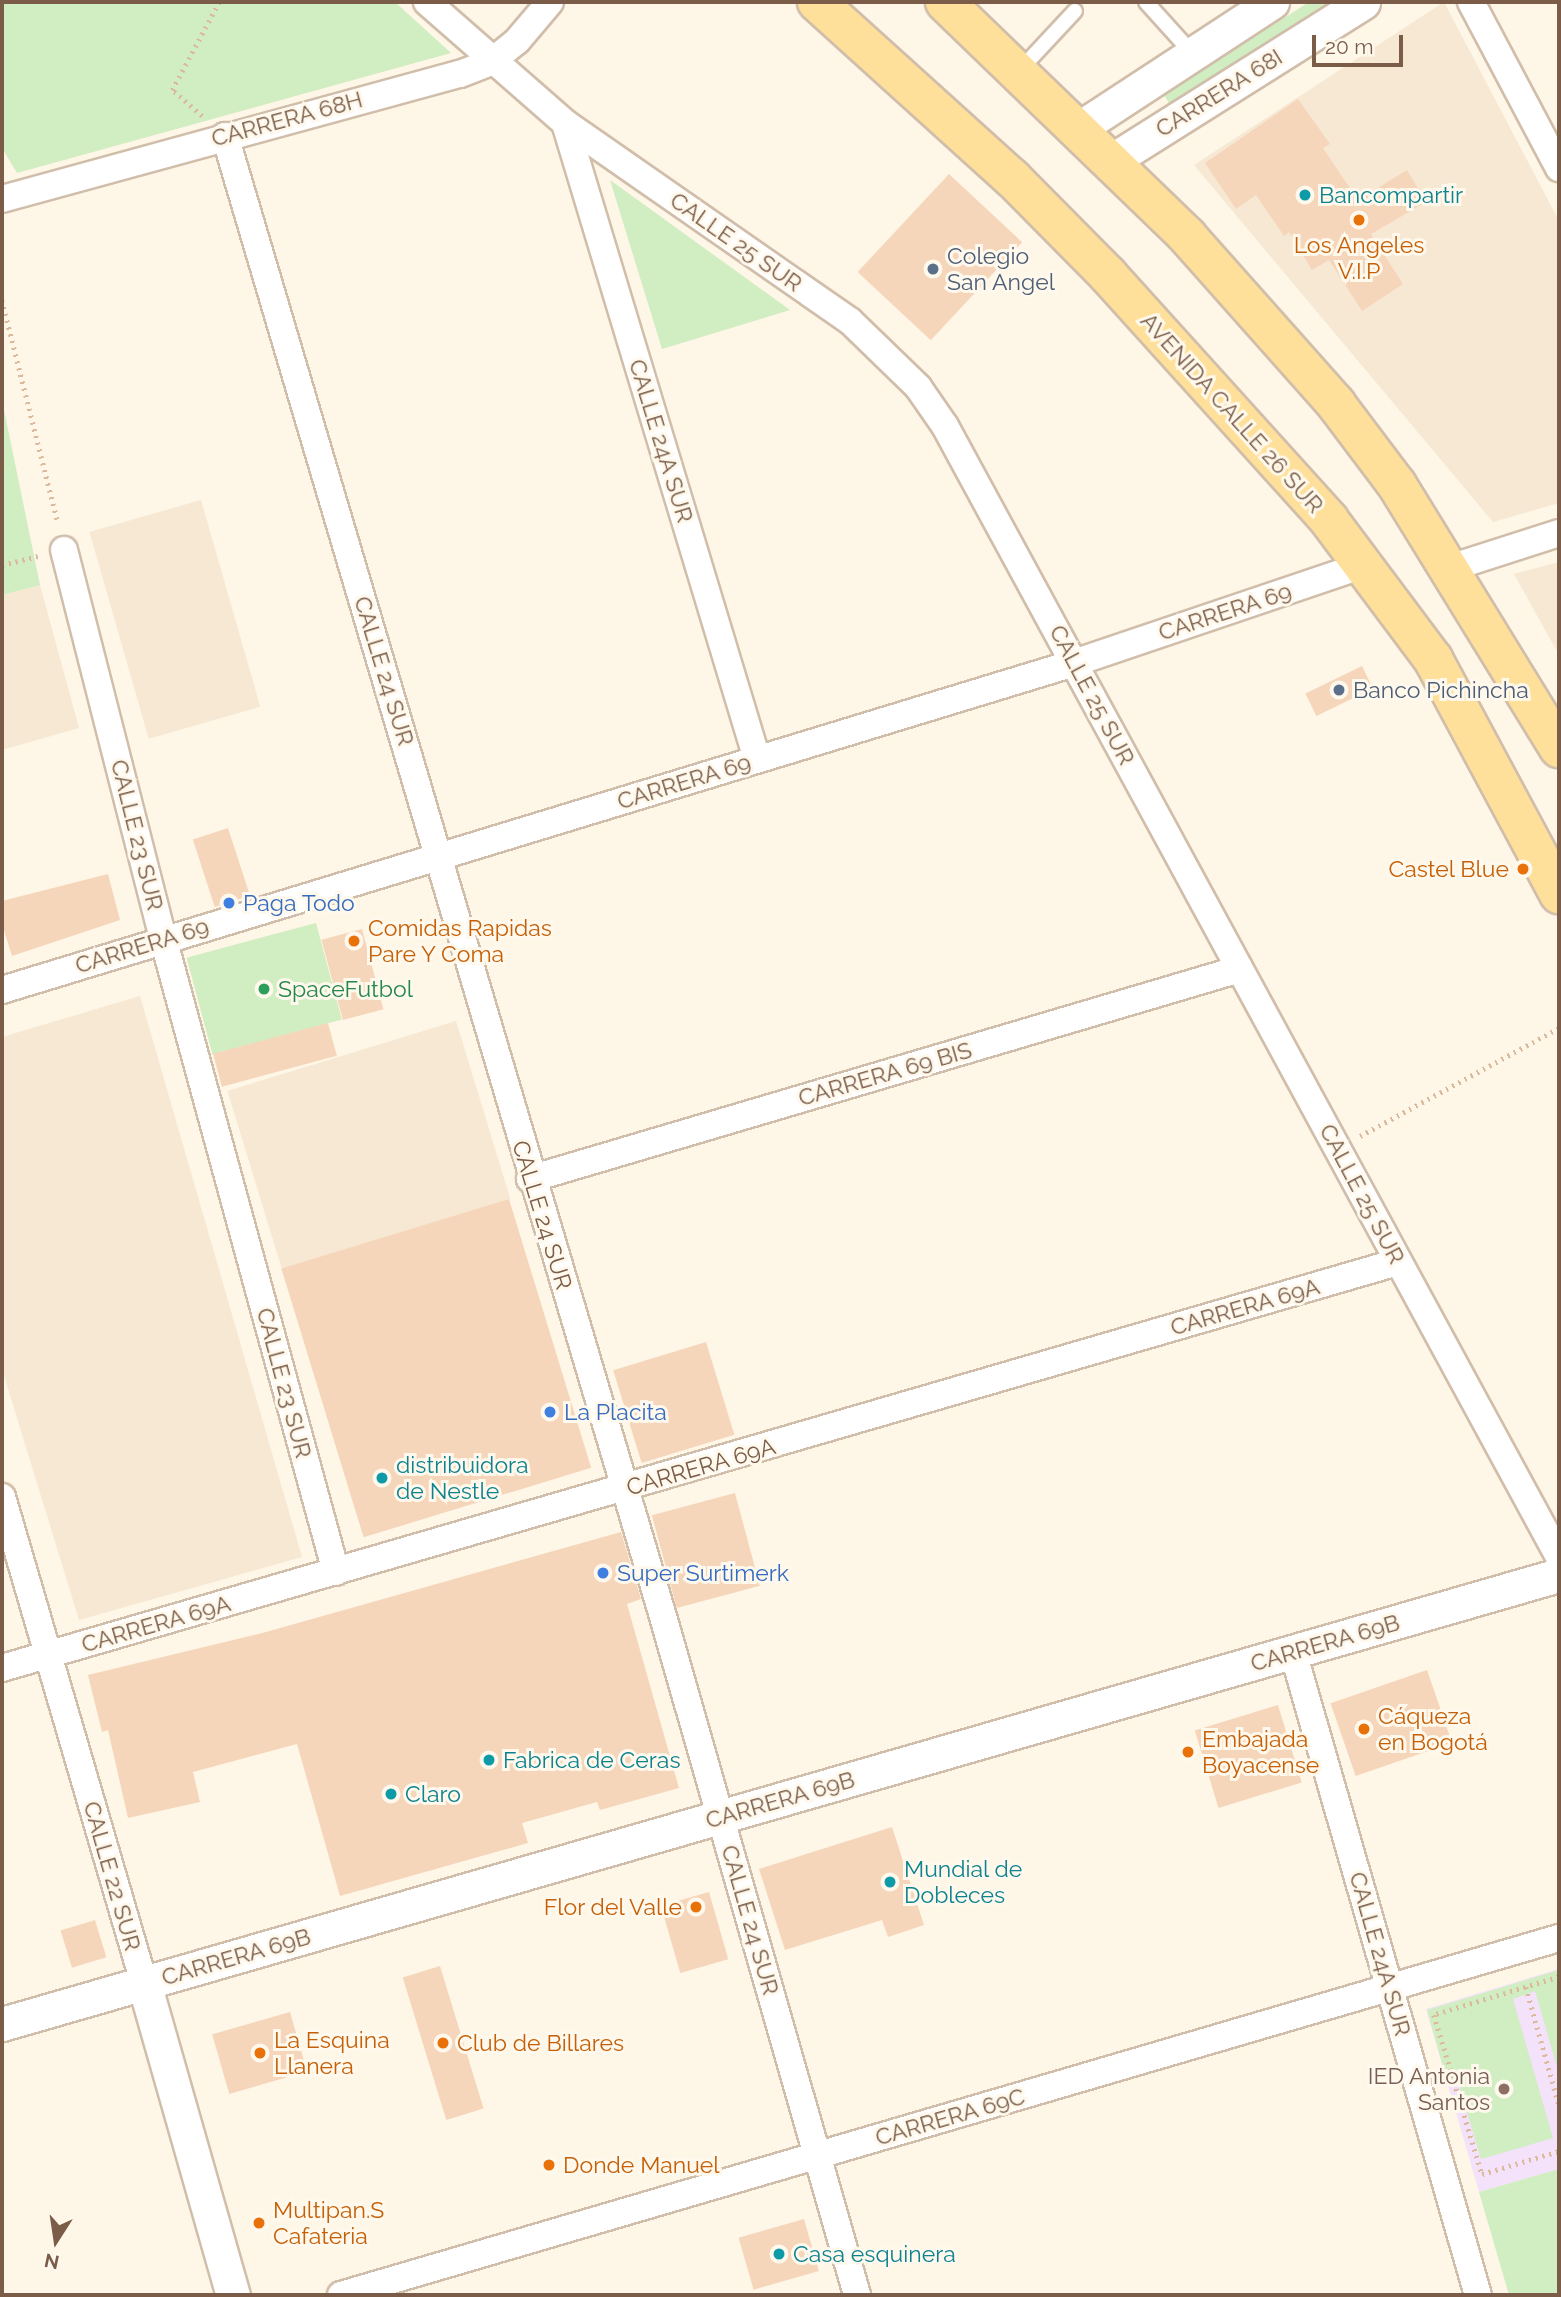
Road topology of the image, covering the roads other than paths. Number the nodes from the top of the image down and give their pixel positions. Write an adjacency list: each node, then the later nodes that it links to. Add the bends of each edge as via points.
1 (427, 2): 11 (street, CALLE 25 SUR)
2 (550, 2): 11 (street, CARRERA 68H, via 517,41)
3 (817, 2): 21 (main road, AVENIDA CALLE 26 SUR, via 1012,178 1108,275)
4 (945, 2): 12 (main road)
5 (1146, 2): 10 (lane)
6 (1272, 2): 10 (street, CARRERA 68I)
7 (1363, 2): 16 (street, CARRERA 68I)
8 (1471, 2): 17 (street)
9 (1075, 11): 12 (lane)
10 (1194, 54): 14 (street, CARRERA 68I)
11 (491, 62): 13 (street, CALLE 25 SUR); 15 (street, CARRERA 68H)
12 (1018, 72): 14 (main road)
13 (565, 123): 23 (street, CALLE 25 SUR, via 882,347 945,426); 25 (street, CALLE 24A SUR)
14 (1078, 129): 16 (main road)
15 (225, 135): 18 (street, CARRERA 68H); 26 (street, CALLE 24 SUR)
16 (1111, 161): 22 (main road, via 1187,236 1336,404)
17 (1559, 168)
18 (2, 199)
19 (1559, 533): 22 (street)
20 (64, 550): 28 (street, CALLE 23 SUR)
21 (1364, 565): 23 (street, CARRERA 69); 27 (main road, AVENIDA CALLE 26 SUR, via 1433,659)
22 (1450, 568): 24 (main road)
23 (1074, 663): 25 (street, CARRERA 69); 29 (street, CALLE 25 SUR)
24 (1559, 748)
25 (757, 759): 26 (street, CARRERA 69)
26 (439, 857): 28 (street, CARRERA 69); 31 (street, CALLE 24 SUR)
27 (1559, 894)
28 (163, 939): 30 (street, CARRERA 69); 36 (street, CALLE 23 SUR)
29 (1240, 969): 31 (street, CARRERA 69 BIS); 32 (street, CALLE 25 SUR)
30 (3, 983)
31 (530, 1179): 33 (street, CALLE 24 SUR)
32 (1398, 1262): 33 (street, CARRERA 69A); 35 (street, CALLE 25 SUR)
33 (625, 1489): 36 (street, CARRERA 69A); 41 (street, CALLE 24 SUR)
34 (2, 1497): 39 (street, CALLE 22 SUR)
35 (1559, 1557)
36 (336, 1572): 39 (street, CARRERA 69A)
37 (1559, 1575): 38 (street, CARRERA 69B)
38 (1293, 1652): 41 (street, CARRERA 69B); 44 (street, CALLE 24A SUR)
39 (48, 1655): 40 (street, CARRERA 69A); 43 (street, CALLE 22 SUR)
40 (2, 1668)
41 (721, 1817): 43 (street, CARRERA 69B); 46 (street, CALLE 24 SUR)
42 (1559, 1938): 44 (street, CARRERA 69C)
43 (144, 1983): 45 (street, CARRERA 69B); 47 (street, CALLE 22 SUR)
44 (1390, 1987): 46 (street, CARRERA 69C); 50 (street, CALLE 24A SUR)
45 (2, 2024)
46 (817, 2156): 48 (street, CARRERA 69C); 49 (street, CALLE 24 SUR)
47 (233, 2295)
48 (341, 2295)
49 (857, 2295)
50 (1478, 2295)

